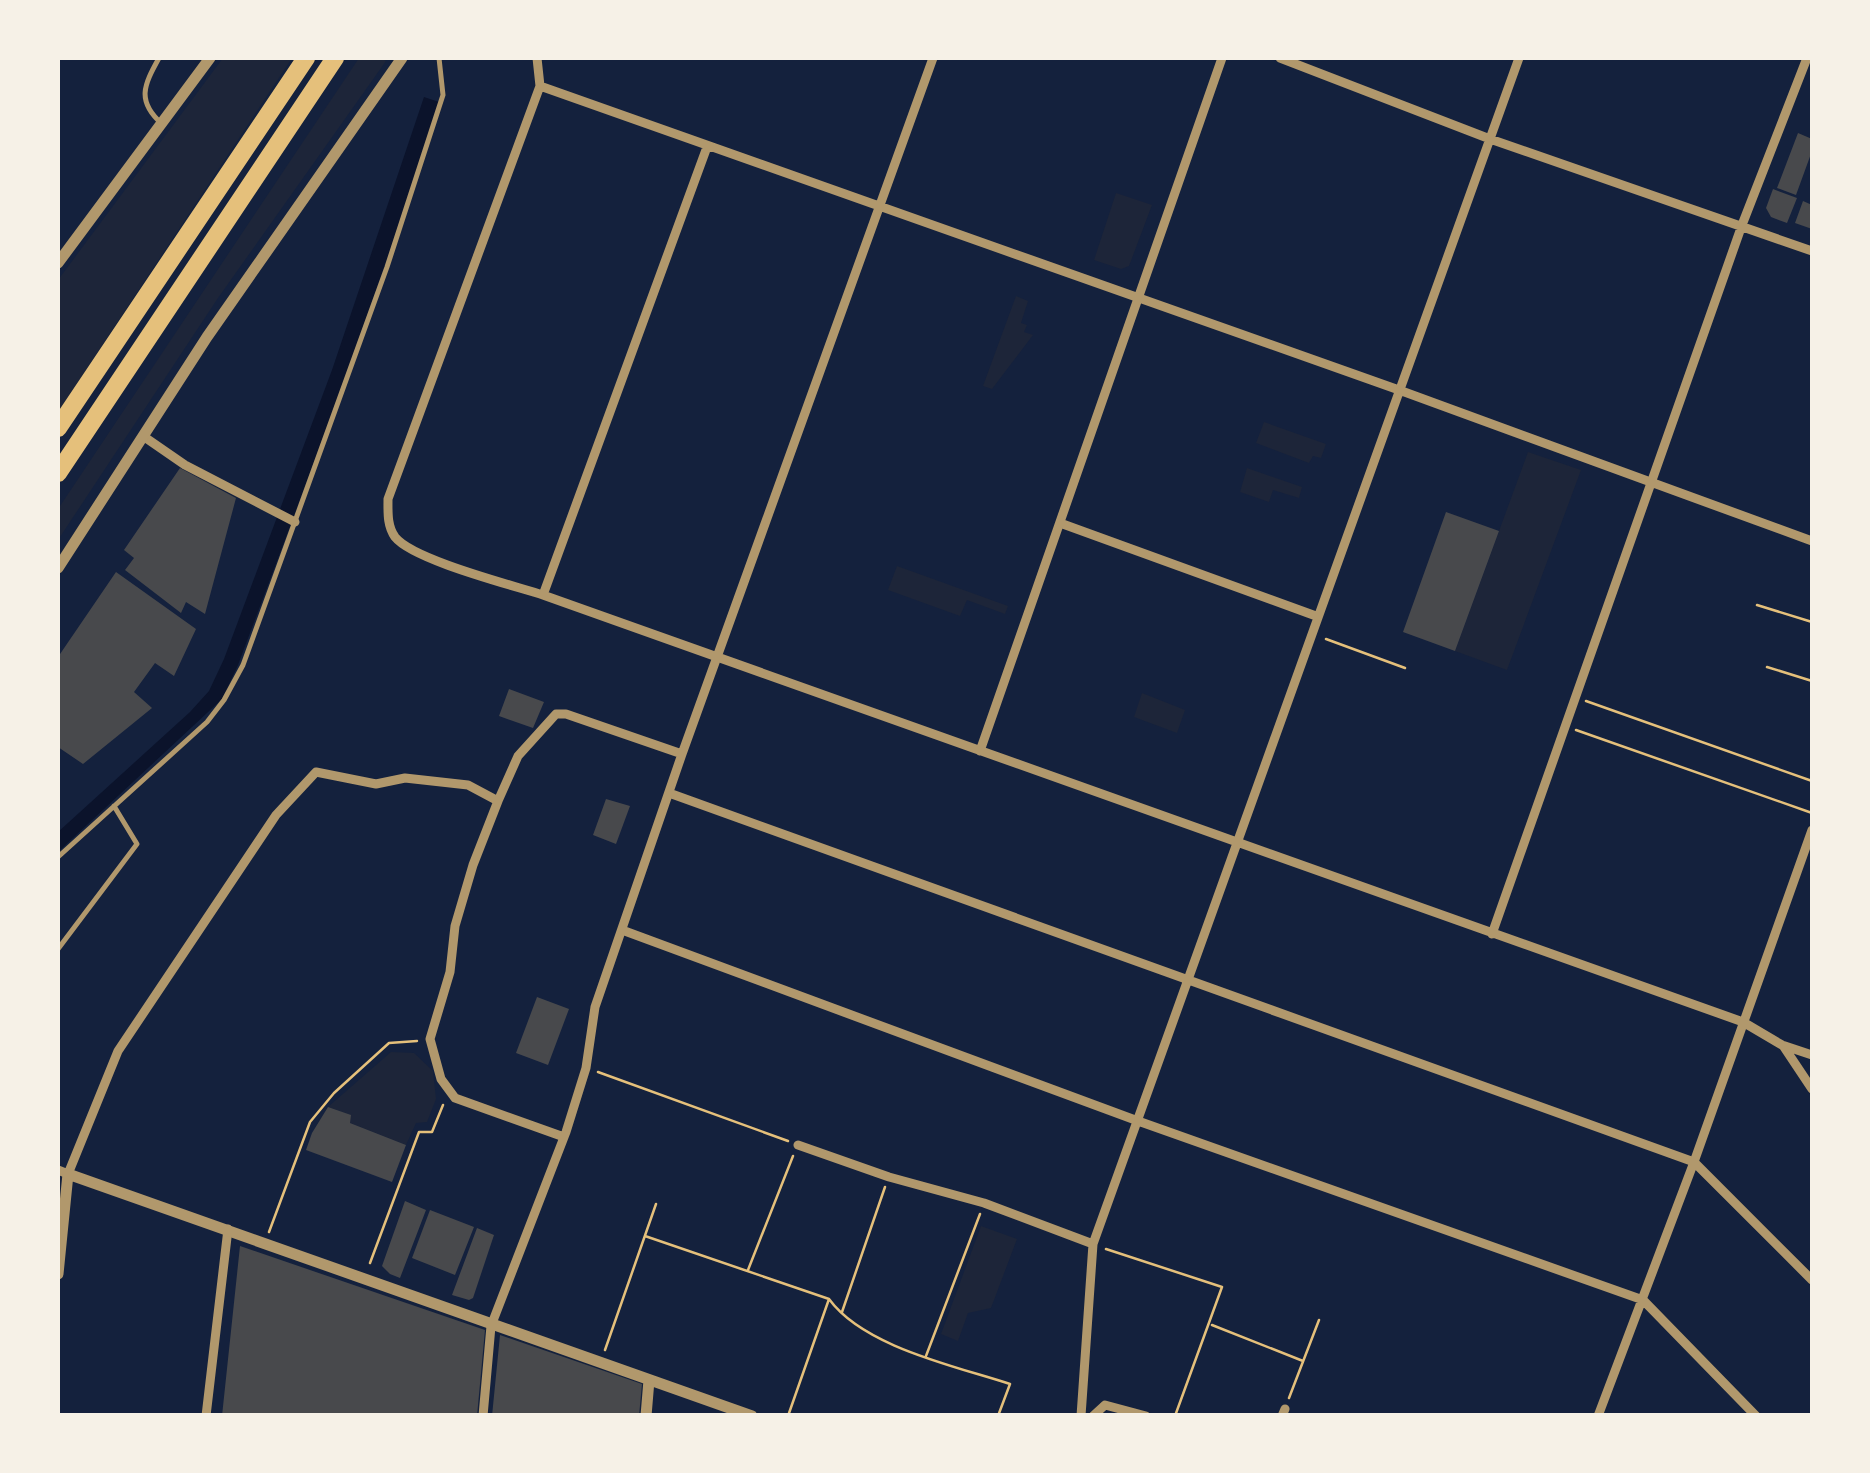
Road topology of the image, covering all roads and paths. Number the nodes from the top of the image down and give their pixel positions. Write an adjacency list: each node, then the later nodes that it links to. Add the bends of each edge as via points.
1 (160, 58): 14 (lane, via 145,98)
2 (210, 58): 14 (street)
3 (306, 58): 23 (highway)
4 (335, 58): 25 (highway)
5 (402, 58): 24 (street)
6 (439, 58): 27 (lane, via 443,95)
7 (538, 58): 13 (street)
8 (933, 58): 17 (street)
9 (1222, 58): 21 (street)
10 (1280, 58): 15 (street)
11 (1519, 58): 15 (street)
12 (1807, 58): 18 (street)
13 (540, 86): 16 (street); 31 (street, via 388,498 388,520 395,537 416,553)
14 (162, 124): 20 (street)
15 (1490, 139): 18 (street); 22 (street)
16 (707, 147): 17 (street); 31 (street)
17 (879, 207): 21 (street); 36 (street)
18 (1742, 225): 19 (street); 26 (street)
19 (1812, 250)
20 (58, 263)
21 (1139, 300): 22 (street); 28 (street)
22 (1398, 390): 26 (street); 33 (street)
23 (58, 428)
24 (143, 436): 27 (street); 30 (street)
25 (58, 473)
26 (1650, 484): 29 (street); 40 (street)
27 (294, 522): 47 (lane, via 224,700)
28 (1060, 523): 33 (street); 42 (street)
29 (1812, 541)
30 (58, 568)
31 (543, 595): 36 (street)
32 (1757, 606): 34 (path)
33 (1316, 616): 35 (street)
34 (1812, 622)
35 (1310, 634): 38 (path); 50 (street)
36 (717, 658): 42 (street); 43 (street)
37 (1766, 667): 39 (path)
38 (1405, 668)
39 (1812, 681)
40 (1576, 698): 41 (street); 44 (path)
41 (1565, 727): 48 (path); 53 (street)
42 (980, 751): 50 (street)
43 (682, 754): 45 (street); 46 (street, via 556,714 518,756)
44 (1812, 780)
45 (669, 793): 52 (street); 55 (street)
46 (498, 801): 57 (street, via 455,926); 67 (street, via 468,785 405,778 376,784 316,772 276,815 118,1051)
47 (114, 806): 51 (lane); 54 (lane, via 136,844)
48 (1812, 812)
49 (1812, 830): 56 (street)
50 (1236, 844): 53 (street); 55 (street)
51 (58, 858)
52 (622, 930): 60 (street, via 596,1008); 63 (street)
53 (1492, 934): 56 (street)
54 (58, 949)
55 (1189, 983): 63 (street); 66 (street)
56 (1743, 1022): 58 (street); 66 (street)
57 (430, 1040): 62 (street); 73 (path, via 389,1043 310,1122)
58 (1782, 1045): 59 (street); 61 (street)
59 (1812, 1055)
60 (586, 1068): 64 (street); 65 (path)
61 (1812, 1089)
62 (449, 1090): 64 (street, via 455,1098); 77 (path, via 432,1132 419,1132)
63 (1138, 1122): 74 (street); 80 (street)
64 (564, 1137): 84 (street)
65 (798, 1144): 68 (street); 75 (path)
66 (1694, 1162): 78 (street); 80 (street)
67 (63, 1172): 71 (street); 76 (street)
68 (889, 1176): 69 (street); 81 (path)
69 (984, 1203): 74 (street); 85 (path)
70 (656, 1204): 72 (path)
71 (228, 1228): 73 (street); 90 (street)
72 (645, 1236): 75 (path); 86 (path)
73 (266, 1243): 77 (street)
74 (1093, 1244): 83 (path, via 1222,1287); 96 (street)
75 (748, 1271): 79 (path)
76 (58, 1274)
77 (365, 1279): 84 (street)
78 (1812, 1280)
79 (829, 1299): 81 (path); 94 (path)
80 (1643, 1300): 100 (street); 101 (street)
81 (841, 1315): 85 (path)
82 (1319, 1320): 87 (path)
83 (1210, 1324): 87 (path); 99 (path)
84 (491, 1326): 86 (street); 91 (street)
85 (926, 1356): 95 (path, via 1010,1384)
86 (601, 1360): 88 (street)
87 (1303, 1360): 89 (path)
88 (650, 1380): 92 (street); 93 (street)
89 (1284, 1412)
90 (206, 1416)
91 (483, 1416)
92 (646, 1416)
93 (752, 1416)
94 (788, 1416)
95 (998, 1416)
96 (1081, 1416)
97 (1093, 1416): 98 (street, via 1104,1406)
98 (1146, 1416)
99 (1175, 1416)
100 (1598, 1416)
101 (1756, 1416)

